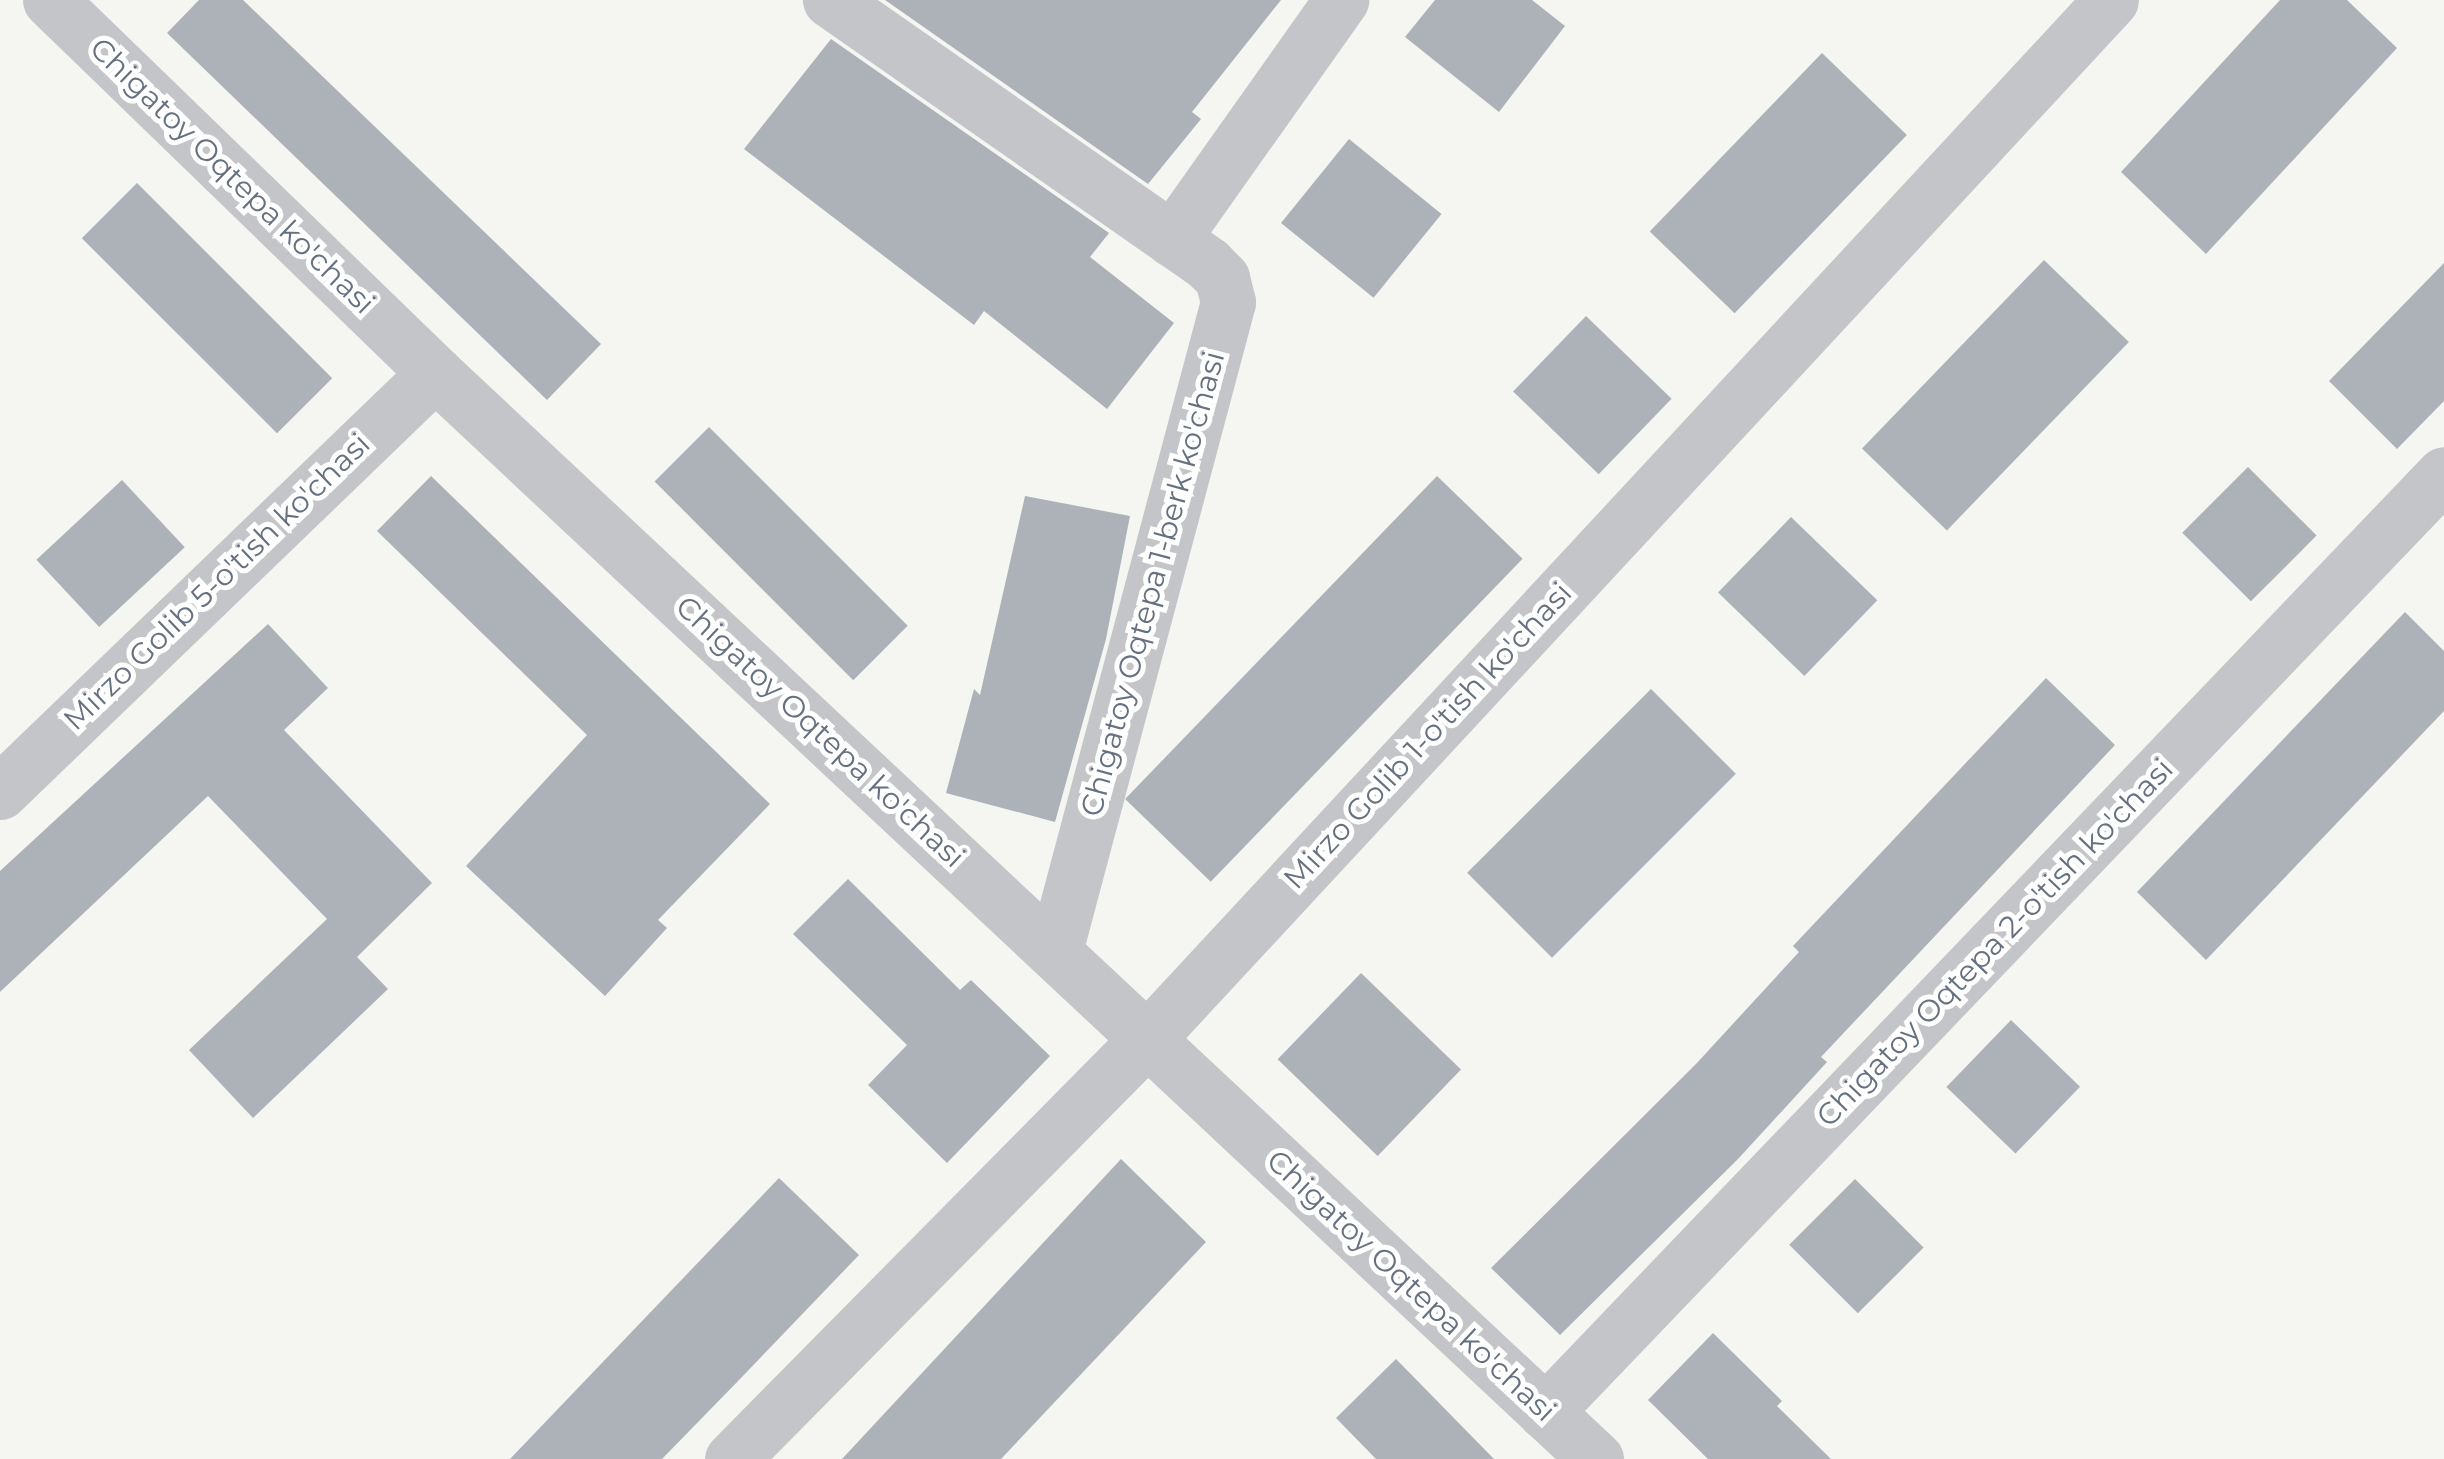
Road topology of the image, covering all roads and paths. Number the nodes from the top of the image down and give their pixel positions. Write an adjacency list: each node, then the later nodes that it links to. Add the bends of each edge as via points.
1 (50, 0): 6 (street, Chigatoy Oqtepa ko'chasi)
2 (830, 0): 5 (street, Chigatoy Oqtepa 1-berk ko'chasi)
3 (1341, 0): 5 (street)
4 (2111, 0): 10 (street, Mirzo Golib 1-o'tish ko'chasi)
5 (1172, 239): 9 (street, Chigatoy Oqtepa 1-berk ko'chasi, via 1222,278 1228,302)
6 (434, 372): 8 (street, Mirzo Golib 5-o'tish ko'chasi); 9 (street, Chigatoy Oqtepa ko'chasi)
7 (2444, 474): 11 (street, Chigatoy Oqtepa 2-o'tish ko'chasi)
8 (0, 792)
9 (1054, 951): 10 (street, Chigatoy Oqtepa ko'chasi)
10 (1147, 1038): 11 (street, Chigatoy Oqtepa ko'chasi); 12 (street, Mirzo Golib 1-o'tish ko'chasi)
11 (1545, 1412): 13 (street, Chigatoy Oqtepa ko'chasi)
12 (732, 1459)
13 (1596, 1459)

